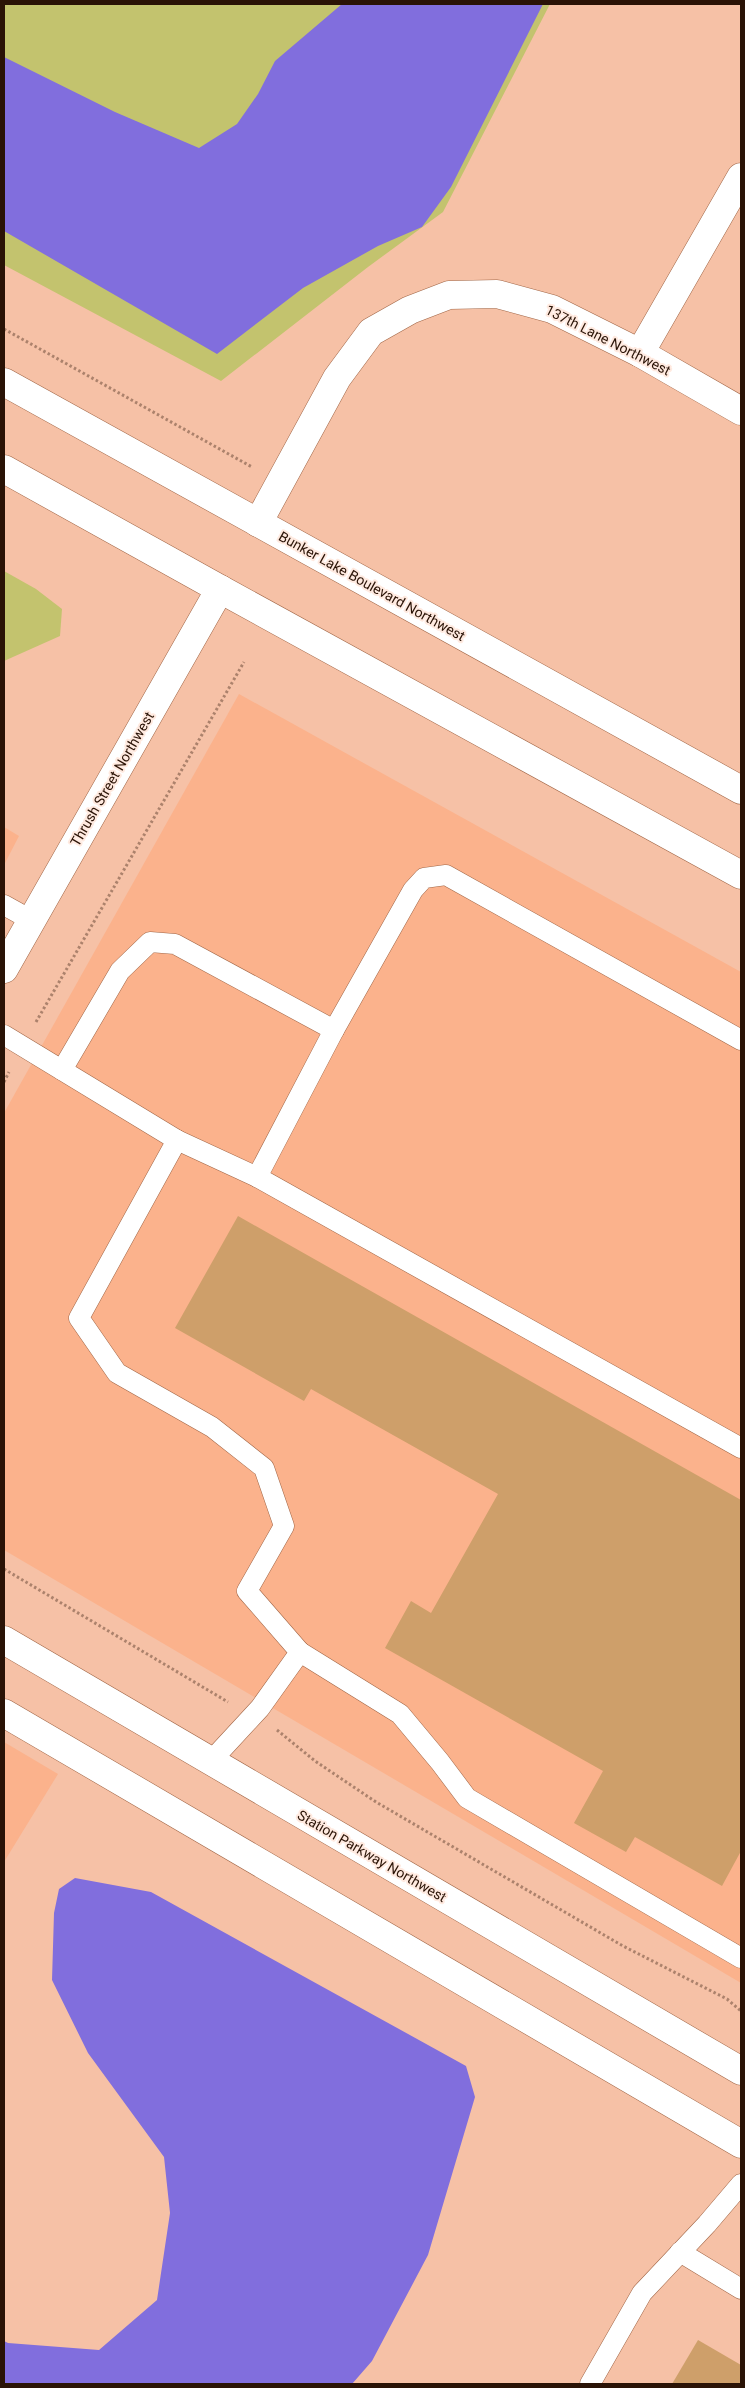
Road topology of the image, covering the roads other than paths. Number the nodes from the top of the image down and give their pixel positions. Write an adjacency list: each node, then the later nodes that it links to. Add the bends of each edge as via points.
1 (741, 177): 2 (street)
2 (640, 353): 4 (street, 137th Lane Northwest); 6 (street, 137th Lane Northwest, via 552,309 497,294 449,295 410,310 371,332 337,378)
3 (4, 382): 6 (street, Bunker Lake Boulevard Northwest)
4 (741, 411)
5 (4, 468): 7 (street)
6 (258, 523): 8 (street, Bunker Lake Boulevard Northwest)
7 (220, 589): 9 (street); 11 (street, Thrush Street Northwest)
8 (741, 790)
9 (741, 875)
10 (4, 905): 11 (lane)
11 (31, 920): 12 (street, Thrush Street Northwest)
12 (4, 969)
13 (334, 1030): 15 (lane, via 413,890 424,878 446,875); 16 (lane, via 175,944 150,942 120,971); 18 (lane)
14 (4, 1035): 16 (lane)
15 (741, 1040)
16 (62, 1070): 17 (lane)
17 (176, 1140): 18 (lane); 21 (lane, via 79,1318 117,1373 212,1427 264,1468 284,1526 247,1591)
18 (257, 1177): 19 (lane)
19 (741, 1448)
20 (4, 1640): 23 (street, Station Parkway Northwest)
21 (300, 1652): 23 (lane, via 253,1716); 24 (lane, via 400,1714 467,1798)
22 (4, 1713): 26 (street)
23 (210, 1761): 25 (street, Station Parkway Northwest)
24 (741, 1958)
25 (741, 2071)
26 (741, 2144)
27 (741, 2184): 28 (lane)
28 (680, 2252): 29 (lane); 30 (lane, via 642,2293)
29 (741, 2289)
30 (590, 2384)

